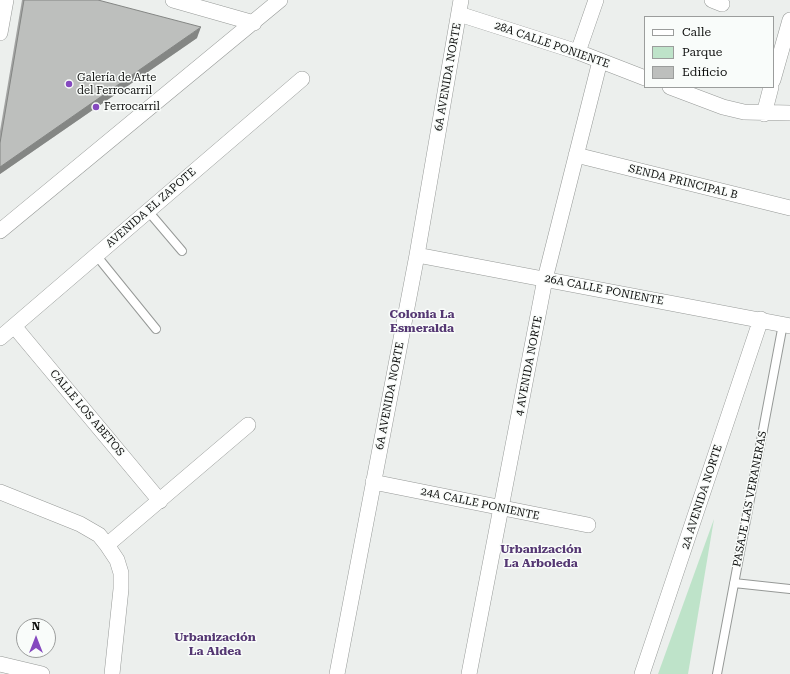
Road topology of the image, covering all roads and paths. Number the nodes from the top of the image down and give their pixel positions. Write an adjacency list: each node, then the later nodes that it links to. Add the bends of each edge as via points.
1 (6, 0): 8 (street)
2 (173, 0): 7 (street)
3 (280, 0): 7 (street)
4 (596, 0): 9 (street)
5 (460, 7): 9 (street, 28A CALLE PONIENTE); 24 (street, 6A AVENIDA NORTE)
6 (790, 20): 11 (street)
7 (254, 23): 21 (street)
8 (0, 33)
9 (578, 52): 10 (street, 28A CALLE PONIENTE)
10 (600, 61): 12 (street, 28A CALLE PONIENTE); 18 (street, 4 AVENIDA NORTE)
11 (774, 76)
12 (644, 78)
13 (302, 79): 20 (street, AVENIDA EL ZAPOTE)
14 (673, 88): 17 (street, via 723,107)
15 (771, 88): 17 (street)
16 (790, 113): 17 (street)
17 (764, 114)
18 (576, 155): 19 (street, SENDA PRINCIPAL B); 25 (street, 4 AVENIDA NORTE)
19 (790, 208)
20 (148, 211): 22 (lane); 23 (street, AVENIDA EL ZAPOTE)
21 (0, 231)
22 (182, 251)
23 (96, 255): 28 (street, AVENIDA EL ZAPOTE); 29 (lane)
24 (417, 255): 25 (street, 26A CALLE PONIENTE); 32 (street, 6A AVENIDA NORTE)
25 (545, 279): 26 (street, 26A CALLE PONIENTE); 35 (street, 4 AVENIDA NORTE)
26 (761, 319): 27 (street, 26A CALLE PONIENTE); 45 (street, 2A AVENIDA NORTE)
27 (787, 325): 38 (lane, PASAJE LAS VERANERAS)
28 (14, 326): 30 (street, AVENIDA EL ZAPOTE); 34 (street, CALLE LOS ABETOS)
29 (156, 329)
30 (0, 338)
31 (248, 425): 34 (street)
32 (373, 482): 35 (street, 24A CALLE PONIENTE); 43 (street, 6A AVENIDA NORTE)
33 (0, 492): 37 (street, via 80,524 99,535)
34 (160, 501): 37 (street)
35 (502, 508): 36 (street, 24A CALLE PONIENTE); 44 (street, 4 AVENIDA NORTE)
36 (588, 526)
37 (107, 544): 42 (street, via 121,573)
38 (734, 583): 39 (lane); 46 (lane, PASAJE LAS VERANERAS)
39 (790, 589)
40 (0, 664): 41 (street)
41 (42, 674)
42 (112, 674)
43 (337, 674)
44 (469, 674)
45 (642, 674)
46 (717, 674)

